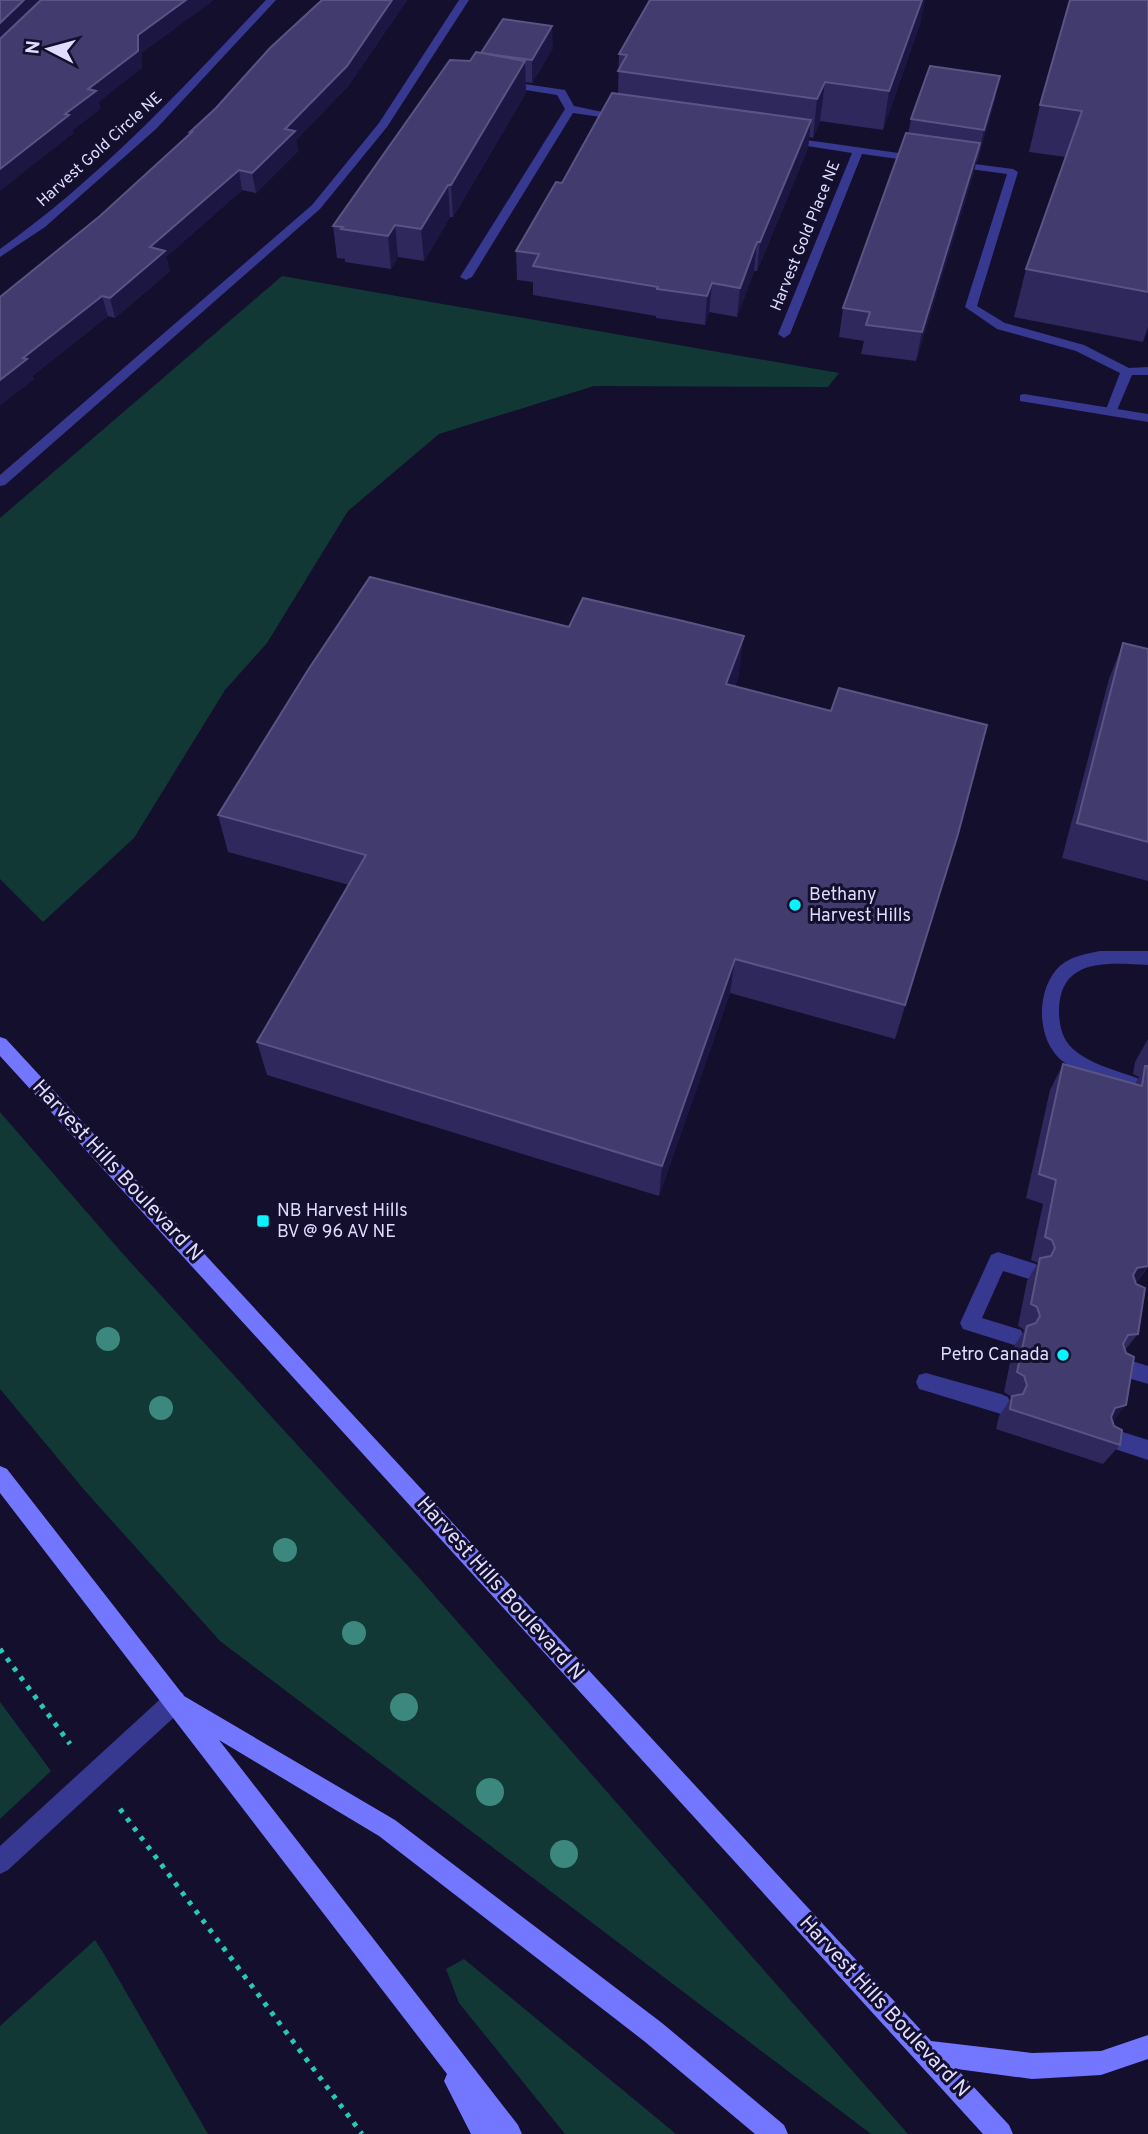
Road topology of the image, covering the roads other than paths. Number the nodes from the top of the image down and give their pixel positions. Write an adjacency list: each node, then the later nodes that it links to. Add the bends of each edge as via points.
1 (271, 0): 8 (street, Harvest Gold Circle NE, via 152,127 41,225)
2 (464, 0): 16 (street, via 383,125 316,207)
3 (497, 83): 4 (street, via 561,92)
4 (570, 109): 5 (street); 9 (street)
5 (639, 119)
6 (776, 139): 7 (street, Harvest Gold Place NE)
7 (858, 150): 10 (street, Harvest Gold Place NE); 12 (street, Harvest Gold Place NE, via 1013,172 971,307 1001,327 1080,348)
8 (0, 254)
9 (466, 277)
10 (784, 334)
11 (1148, 371): 12 (street)
12 (1127, 372): 14 (street)
13 (1024, 398): 14 (street)
14 (1111, 412): 15 (street)
15 (1148, 418)
16 (0, 482)
17 (1148, 958): 19 (street, via 1083,960 1060,974 1052,989 1051,1013 1058,1045 1088,1067)
18 (0, 1044): 33 (main road, Harvest Hills Boulevard N)
19 (1131, 1083)
20 (1029, 1270): 21 (street, via 998,1261 970,1323)
21 (1014, 1336)
22 (1119, 1366): 23 (street)
23 (1148, 1375)
24 (926, 1382): 25 (street)
25 (1001, 1404)
26 (1107, 1437): 27 (street)
27 (1148, 1450)
28 (0, 1476): 29 (main road)
29 (175, 1701): 30 (street); 31 (main road); 36 (main road, via 387,1828 653,2032)
30 (0, 1862)
31 (436, 2040): 34 (main road); 35 (main road)
32 (1148, 2047): 33 (main road, via 1101,2063 1032,2066)
33 (928, 2053): 37 (main road, Harvest Hills Boulevard N)
34 (485, 2134)
35 (509, 2134)
36 (775, 2134)
37 (1000, 2134)

